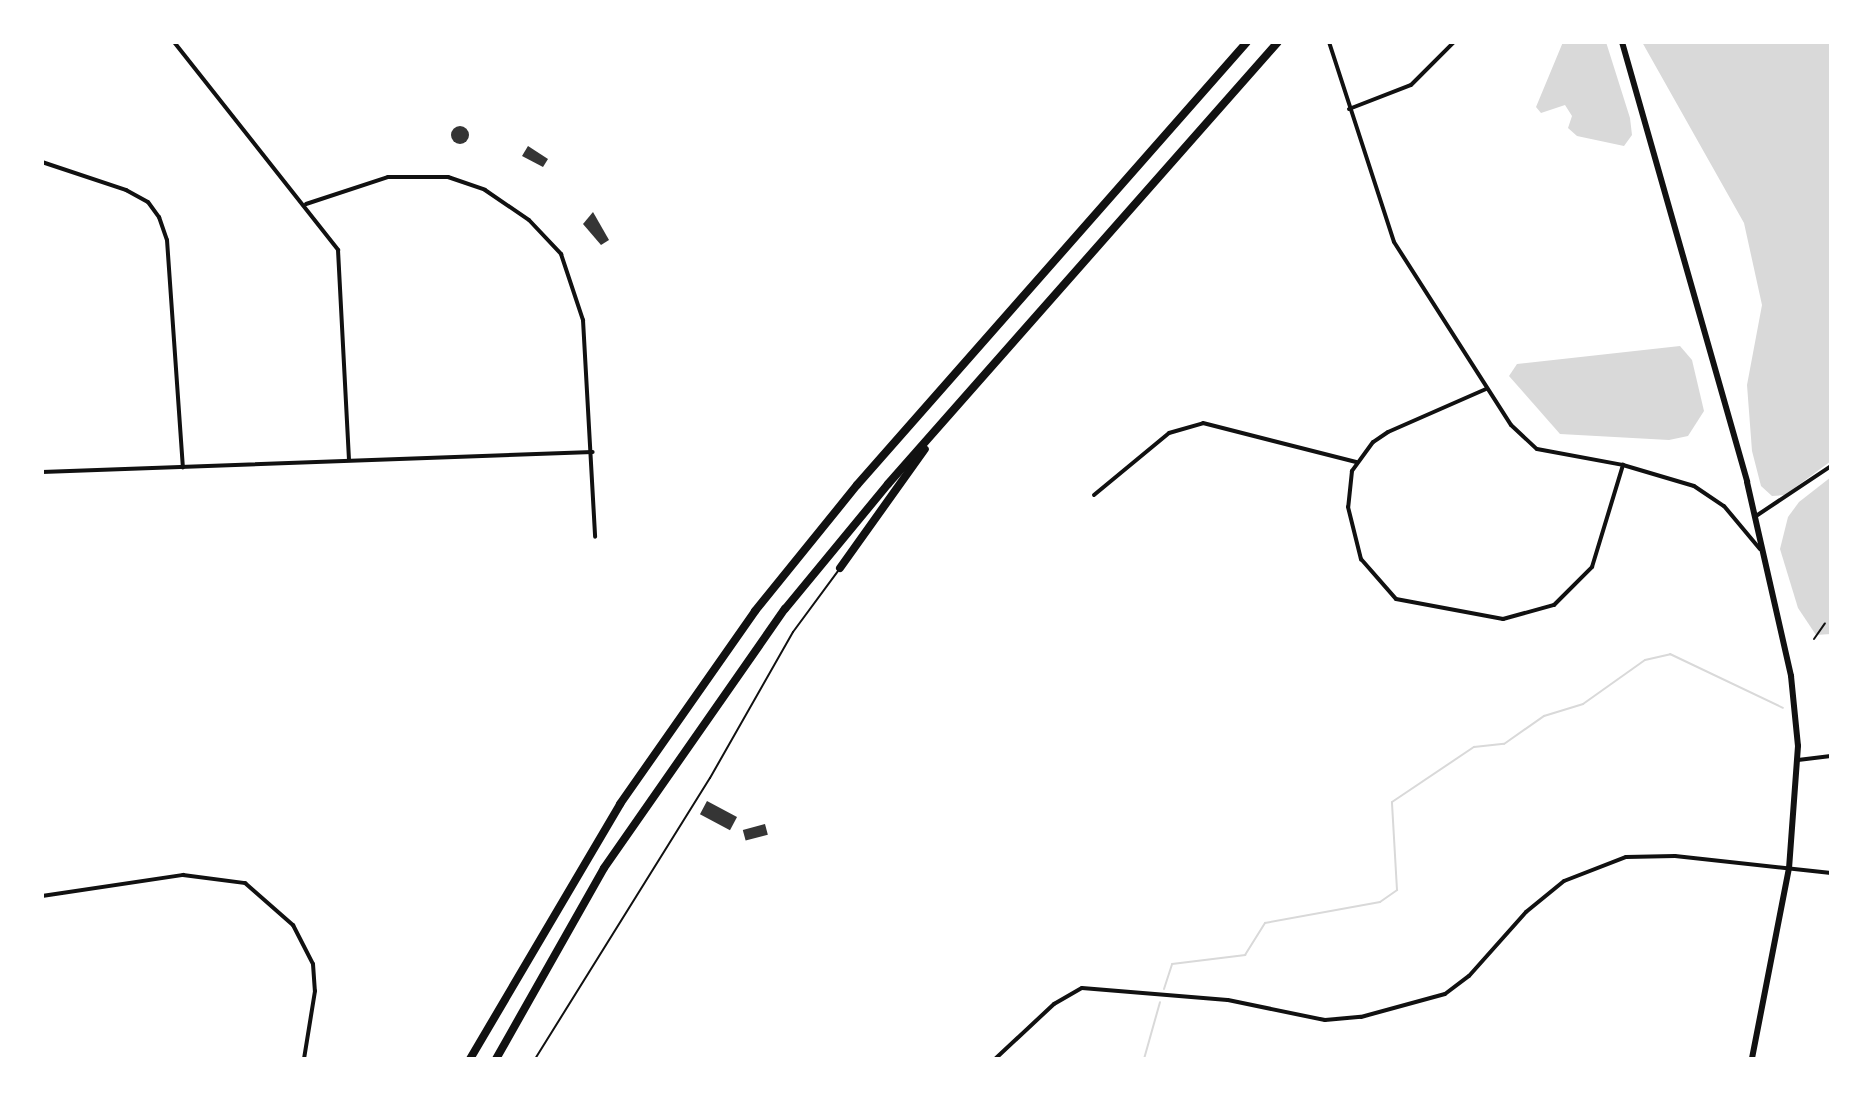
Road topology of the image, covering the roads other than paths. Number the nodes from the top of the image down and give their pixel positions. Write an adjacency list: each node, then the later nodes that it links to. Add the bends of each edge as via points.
1 (174, 42): 9 (street)
2 (1247, 42): 30 (highway, via 857,485 755,611 620,804)
3 (1278, 42): 11 (highway)
4 (1329, 42): 7 (street)
5 (1454, 42): 7 (street, via 1411,85)
6 (1622, 42): 20 (main road)
7 (1349, 109): 10 (street, via 1394,242)
8 (42, 162): 17 (street, via 126,190 148,202 159,217 167,240)
9 (306, 204): 12 (street, via 356,184 414,174 448,177 485,190 529,220 561,254 575,285 589,371); 13 (street, via 338,250)
10 (1486, 389): 14 (street, via 1388,432); 15 (street, via 1511,425 1537,449)
11 (950, 414): 23 (highway); 31 (highway, via 807,581 706,716 594,883)
12 (593, 452): 13 (street); 21 (street)
13 (349, 460): 17 (street)
14 (1356, 462): 15 (street, via 1348,489 1351,524 1361,559 1382,588 1414,604 1503,619 1554,605 1582,582 1599,550); 19 (street, via 1221,424 1194,424 1154,443)
15 (1623, 465): 22 (street, via 1678,478 1710,495 1737,519)
16 (1831, 466): 20 (street)
17 (183, 467): 18 (street)
18 (42, 472)
19 (1094, 495)
20 (1756, 516): 22 (main road)
21 (595, 537)
22 (1768, 561): 25 (main road, via 1790,667)
23 (840, 568): 32 (lane, via 793,632 710,778)
24 (1831, 756): 25 (street)
25 (1798, 760): 26 (main road)
26 (1789, 868): 27 (street); 33 (street, via 1675,856 1626,857 1564,881 1445,994 1361,1017 1325,1020 1228,1000 1082,988 1054,1004); 34 (main road)
27 (1831, 873)
28 (42, 896): 29 (street, via 183,875 246,884 293,925 313,964 315,991)
29 (304, 1059)
30 (470, 1059)
31 (496, 1059)
32 (535, 1059)
33 (995, 1059)
34 (1752, 1059)

